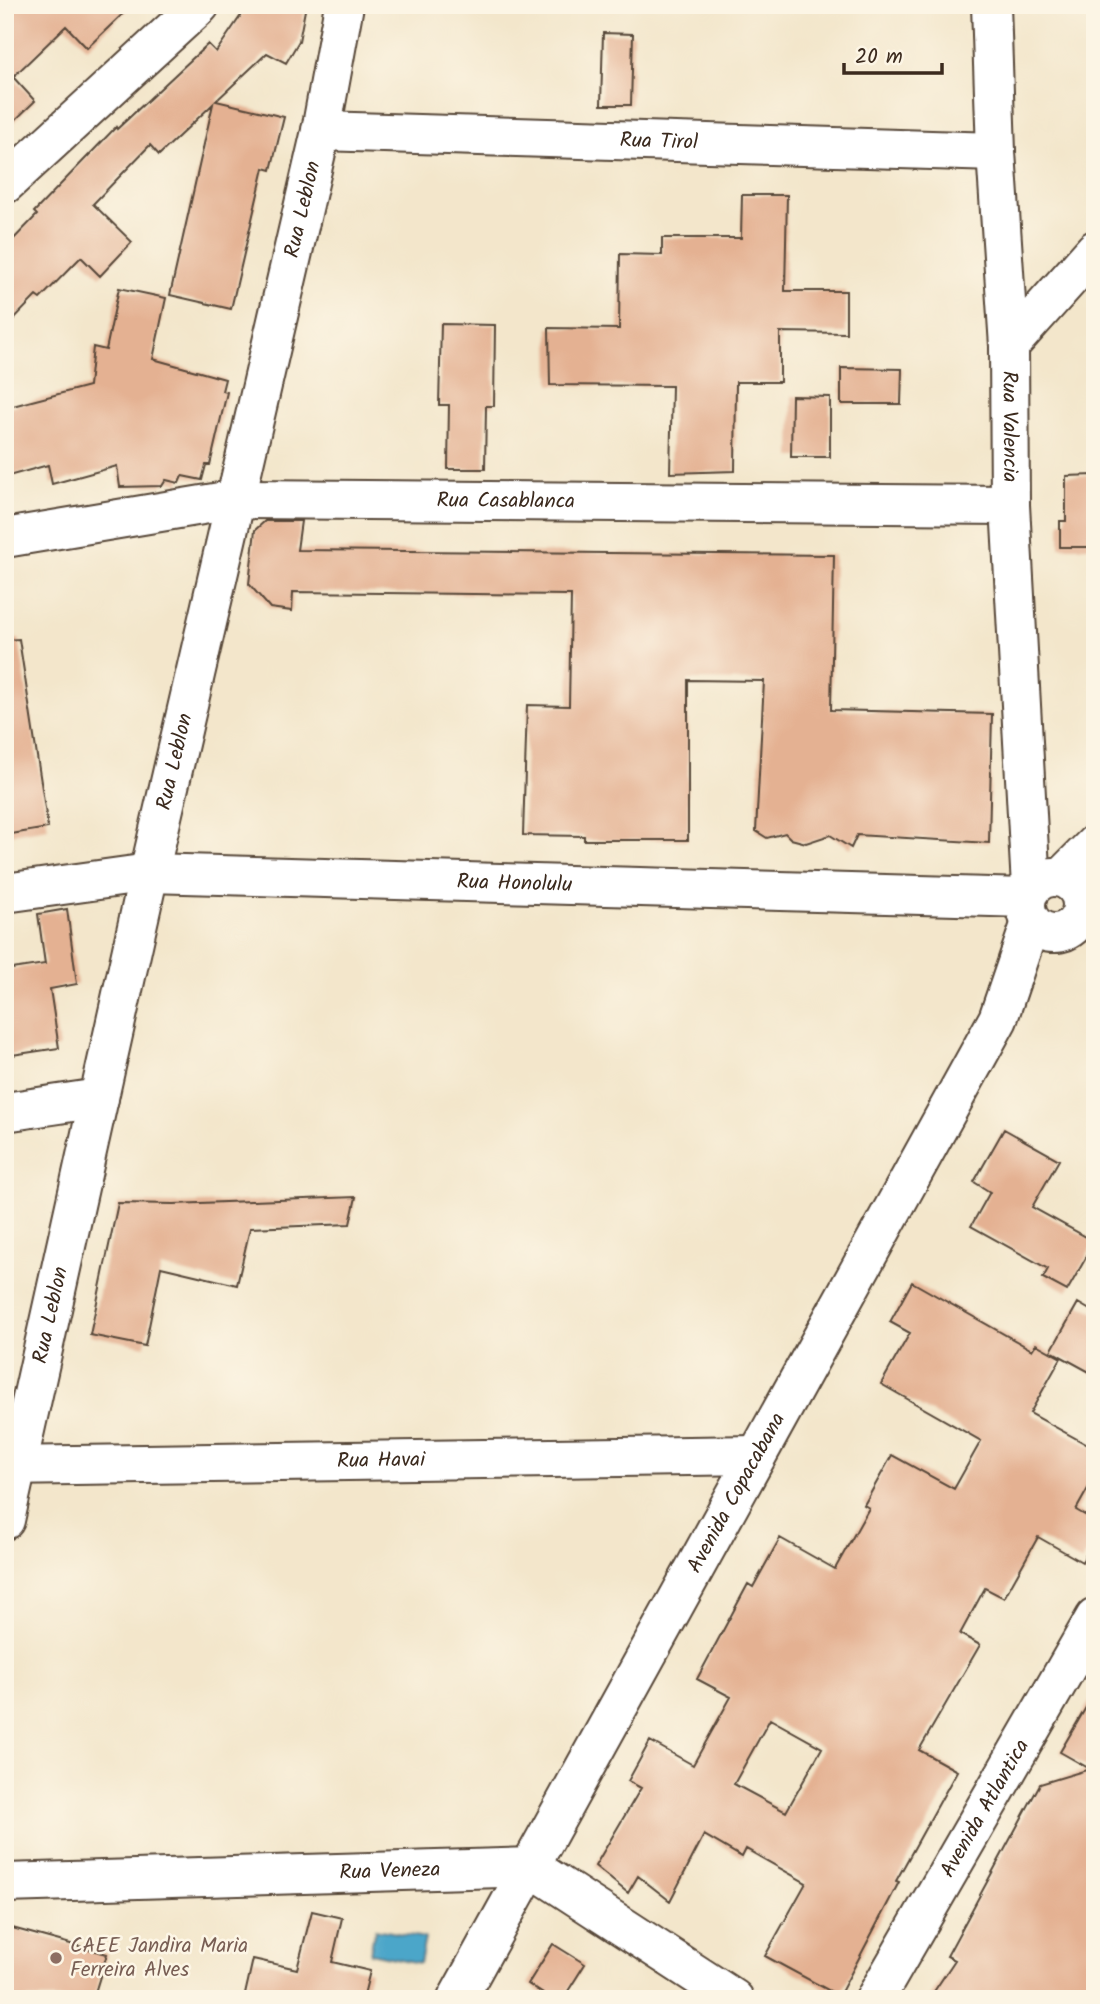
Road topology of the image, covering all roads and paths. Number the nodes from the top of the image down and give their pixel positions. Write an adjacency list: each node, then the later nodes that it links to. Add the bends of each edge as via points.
1 (200, 5): 6 (street)
2 (344, 5): 4 (street, Rua Leblon)
3 (991, 5): 5 (street, Rua Valencia)
4 (321, 131): 5 (street, Rua Tirol); 9 (street, Rua Leblon)
5 (996, 152): 8 (street, Rua Valencia)
6 (5, 184)
7 (1095, 250): 8 (street)
8 (1009, 346): 10 (street, Rua Valencia)
9 (238, 499): 10 (street, Rua Casablanca); 11 (street, Rua Casablanca); 13 (street, Rua Leblon)
10 (1010, 505): 15 (street, Rua Valencia, via 1027,848)
11 (5, 538)
12 (1095, 844): 15 (street, Avenida Copacabana)
13 (149, 873): 14 (street, Rua Honolulu); 15 (street, Rua Honolulu); 16 (street, Rua Leblon)
14 (5, 893)
15 (1060, 899): 18 (street, Avenida Copacabana)
16 (99, 1098): 17 (street); 19 (street, Rua Leblon)
17 (5, 1112)
18 (757, 1455): 19 (street, Rua Havai); 22 (street, Avenida Copacabana)
19 (10, 1466): 20 (street, Rua Leblon)
20 (5, 1520)
21 (1095, 1618): 26 (street, Avenida Atlantica)
22 (531, 1867): 23 (street, Rua Veneza); 24 (street, Avenida Copacabana); 25 (street)
23 (5, 1884)
24 (457, 1999)
25 (734, 1999)
26 (875, 1999)

